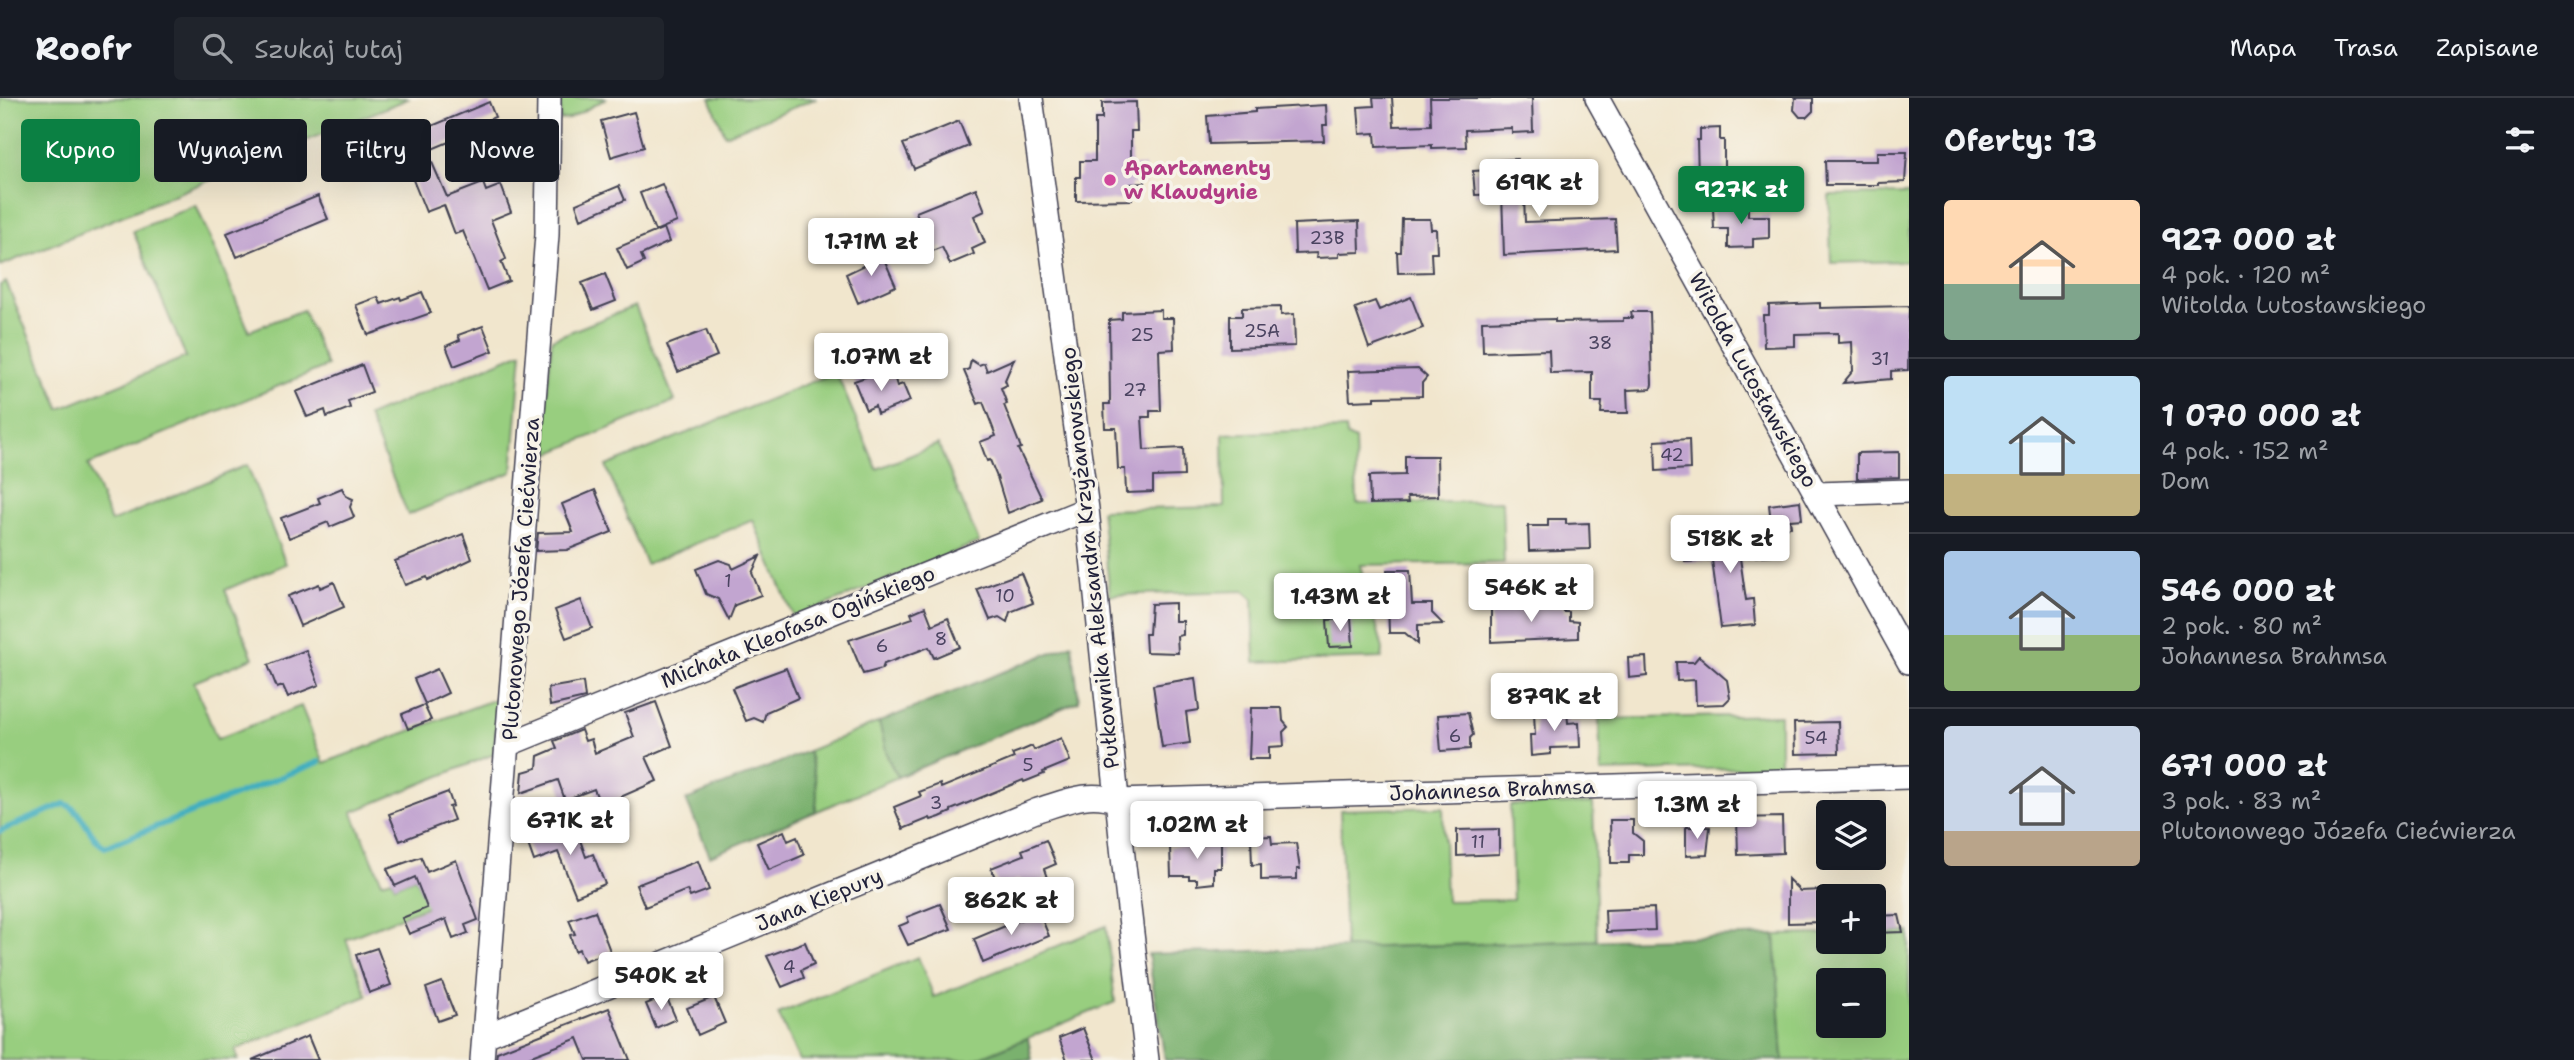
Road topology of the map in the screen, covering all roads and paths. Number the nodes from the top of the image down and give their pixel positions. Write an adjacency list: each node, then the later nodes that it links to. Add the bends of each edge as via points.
1 (549, 98): 8 (street, Plutonowego Józefa Ciećwierza, via 547,235)
2 (1031, 98): 6 (street, Pułkownika Aleksandra Krzyżanowskiego)
3 (1597, 98): 5 (street, Witolda Lutosławskiego)
4 (1909, 491): 5 (street)
5 (1816, 494): 7 (street, Witolda Lutosławskiego)
6 (1087, 509): 8 (street, Michała Kleofasa Ogińskiego); 10 (street, Pułkownika Aleksandra Krzyżanowskiego)
7 (1907, 652)
8 (509, 744): 11 (street, Plutonowego Józefa Ciećwierza)
9 (1909, 777): 10 (street, Johannesa Brahmsa)
10 (1117, 801): 11 (street, Jana Kiepury, via 1102,795 1084,796 1038,810); 13 (street, Pułkownika Aleksandra Krzyżanowskiego)
11 (485, 1035): 12 (street, Plutonowego Józefa Ciećwierza)
12 (482, 1060)
13 (1147, 1060)

